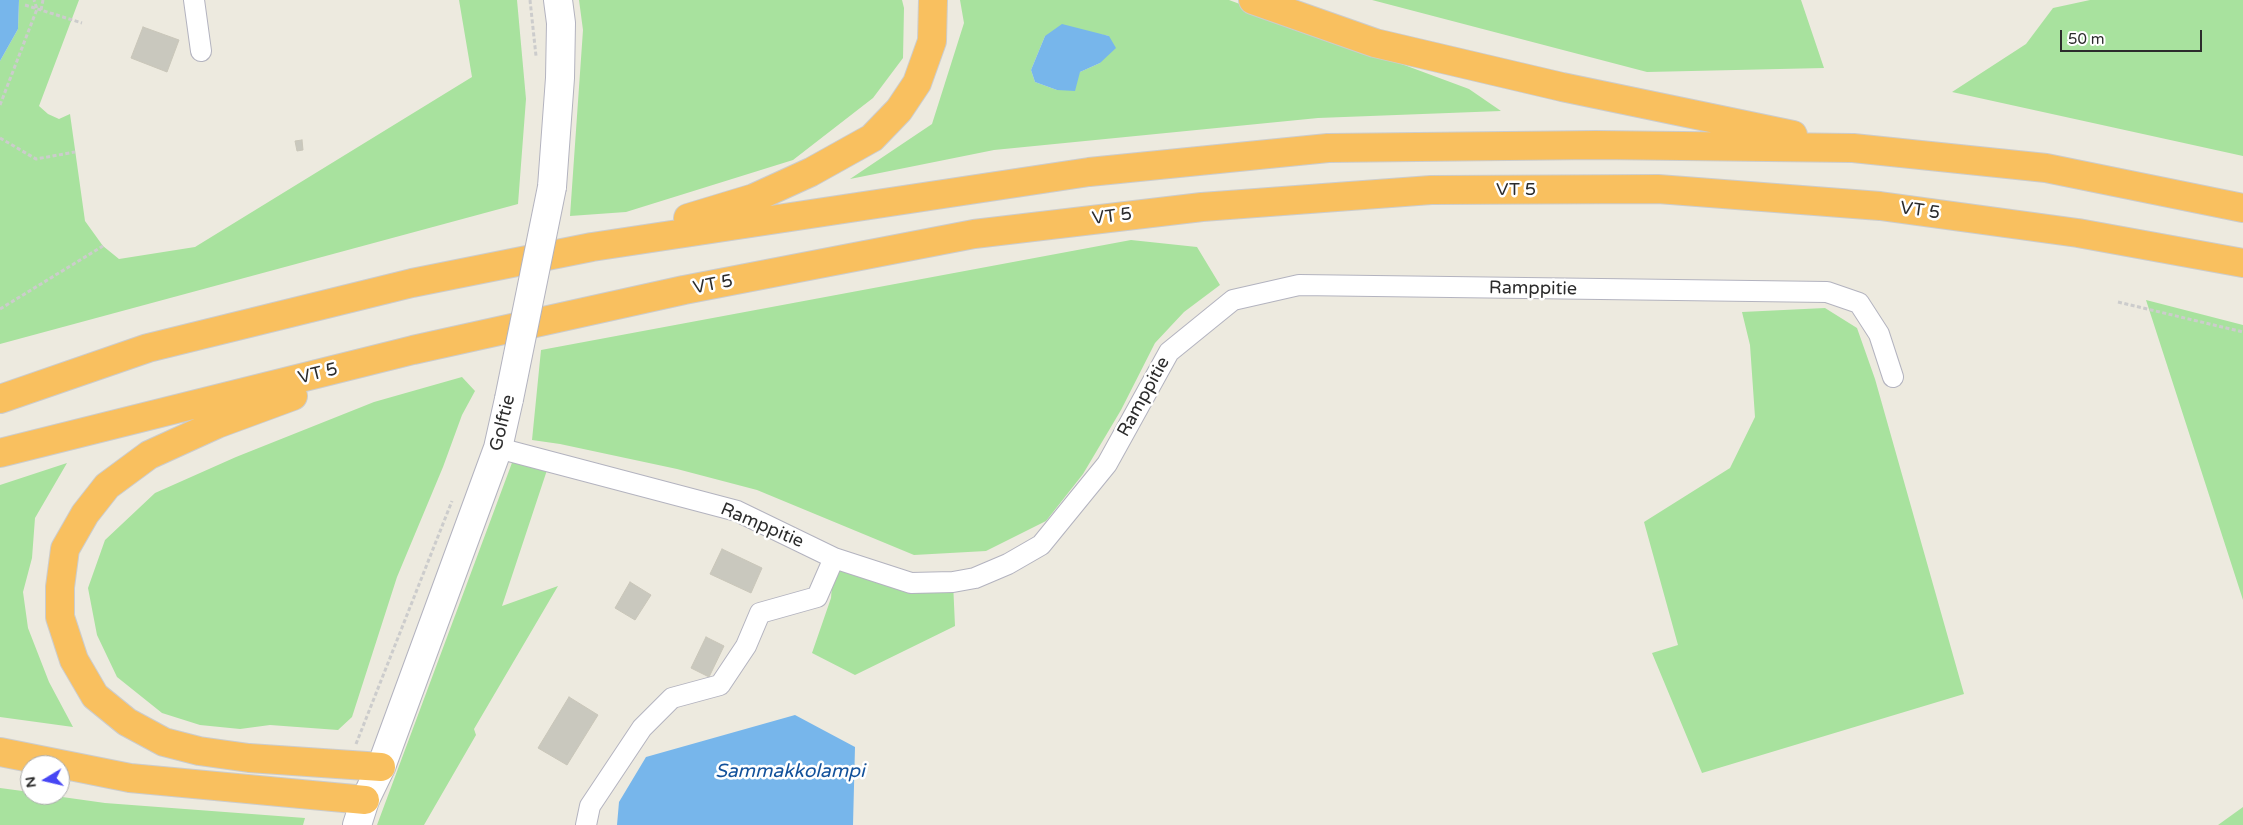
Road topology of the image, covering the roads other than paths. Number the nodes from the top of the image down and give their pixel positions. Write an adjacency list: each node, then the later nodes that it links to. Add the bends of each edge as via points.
1 (194, 0): 5 (street)
2 (558, 0): 13 (street, Golftie, bridge, via 562,23 552,187)
3 (933, 0): 8 (highway, via 932,41 917,83 899,110 872,138 811,172 754,198)
4 (1253, 0): 6 (highway, via 1375,43 1562,87)
5 (201, 50)
6 (1853, 148): 7 (highway, via 2046,168); 8 (highway, via 1596,145 1328,148 1089,172)
7 (2243, 208)
8 (592, 246): 12 (highway, via 412,283 148,348)
9 (2243, 262): 10 (highway, VT 5, via 2078,232 1880,206 1658,189 1431,190 1202,207 974,234 684,290)
10 (413, 350): 14 (highway, VT 5); 17 (highway, via 217,424 149,455 107,486 85,514 65,549 60,587 60,617 74,660 95,696 127,722 164,742 199,751)
11 (1893, 377): 15 (street, Ramppitie, via 1879,334 1859,302 1827,292 1299,286 1233,300 1169,352 1107,464 1041,545 1008,564 975,578 954,582 911,583)
12 (0, 399)
13 (498, 448): 15 (street, Ramppitie, via 737,511); 17 (street, Golftie)
14 (0, 453)
15 (834, 558): 19 (street, via 816,597 760,613 746,646 720,685 672,698 642,728 590,806)
16 (0, 752): 18 (highway, via 130,778)
17 (381, 767): 18 (street, Golftie)
18 (361, 812)
19 (586, 825)

